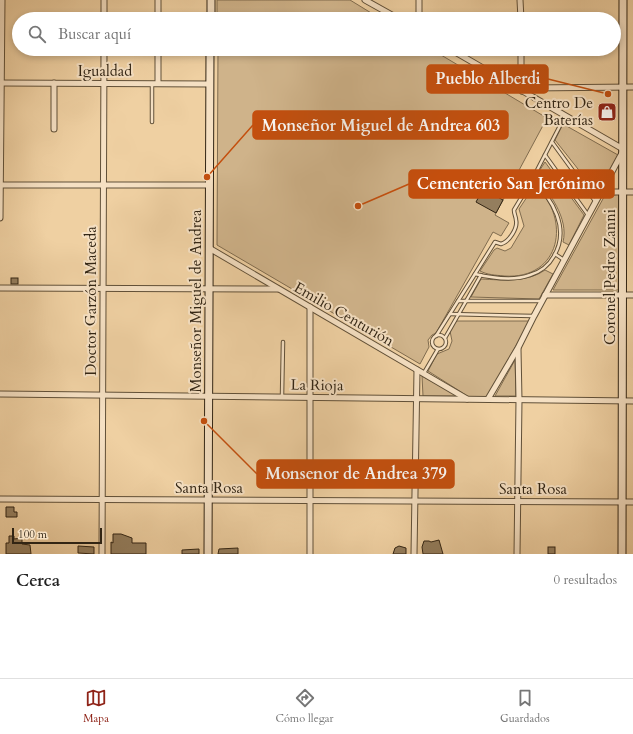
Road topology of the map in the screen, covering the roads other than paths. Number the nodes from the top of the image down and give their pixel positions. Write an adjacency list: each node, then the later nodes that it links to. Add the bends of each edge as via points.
1 (2, 0): 20 (street)
2 (104, 0): 9 (street)
3 (158, 0): 10 (street)
4 (211, 0): 11 (main road)
5 (365, 0): 12 (street)
6 (419, 0): 13 (street)
7 (520, 0): 14 (street)
8 (624, 0): 25 (main road, Coronel Pedro Zanni)
9 (104, 12)
10 (158, 12)
11 (211, 12)
12 (386, 12)
13 (419, 12)
14 (521, 12)
15 (104, 56): 22 (street, Doctor Garzón Maceda)
16 (157, 56): 23 (street)
17 (210, 56): 24 (main road, Monseñor Miguel de Andrea)
18 (462, 56): 27 (street)
19 (521, 56): 27 (street)
20 (0, 83): 21 (street, Igualdad); 35 (street)
21 (54, 83): 22 (street, Igualdad); 30 (street)
22 (104, 83): 23 (street, Igualdad); 36 (street, Doctor Garzón Maceda)
23 (155, 83): 24 (street, Igualdad); 29 (lane)
24 (210, 84): 37 (main road, Monseñor Miguel de Andrea)
25 (623, 87): 26 (street); 27 (street); 32 (main road, Coronel Pedro Zanni)
26 (633, 87)
27 (520, 90): 28 (street)
28 (565, 116): 31 (lane); 32 (street)
29 (152, 122)
30 (54, 129)
31 (552, 142): 33 (lane); 41 (lane)
32 (623, 150): 38 (street); 39 (main road, Coronel Pedro Zanni)
33 (545, 155): 34 (lane); 42 (lane)
34 (532, 180): 45 (lane, via 550,200 558,217 561,234); 47 (lane, via 514,210 517,221 508,240 501,244 495,242)
35 (0, 185): 36 (street); 43 (street)
36 (103, 185): 37 (street); 50 (street, Doctor Garzón Maceda)
37 (209, 185): 44 (main road, Monseñor Miguel de Andrea)
38 (601, 192): 39 (street); 41 (street)
39 (623, 192): 40 (street); 54 (main road, Coronel Pedro Zanni)
40 (633, 192)
41 (596, 202): 42 (street)
42 (588, 215): 46 (street)
43 (0, 218)
44 (209, 248): 51 (main road, Monseñor Miguel de Andrea); 52 (street, Emilio Centurión)
45 (555, 254): 46 (lane); 48 (lane, via 546,266 530,276 506,278)
46 (564, 260): 53 (street)
47 (475, 274): 48 (lane); 57 (lane)
48 (481, 275): 56 (lane)
49 (0, 288): 50 (street)
50 (103, 288): 51 (street); 71 (street, Doctor Garzón Maceda)
51 (209, 288): 52 (street); 72 (main road, Monseñor Miguel de Andrea)
52 (279, 289): 59 (street, Emilio Centurión)
53 (545, 295): 54 (street); 58 (street)
54 (623, 295): 55 (street); 79 (main road, Coronel Pedro Zanni)
55 (633, 295)
56 (466, 300): 57 (lane); 58 (lane); 61 (lane)
57 (458, 301): 60 (lane)
58 (542, 301): 62 (street)
59 (310, 307): 68 (street, Emilio Centurión); 74 (street)
60 (450, 314): 61 (lane); 63 (lane)
61 (458, 314): 62 (lane); 64 (lane)
62 (534, 316): 66 (street)
63 (436, 336): 64 (lane); 67 (lane, via 432,343)
64 (445, 338): 67 (lane, via 444,346)
65 (283, 342): 73 (lane)
66 (518, 348): 77 (street); 78 (street)
67 (438, 349): 69 (lane)
68 (417, 370): 69 (street, Emilio Centurión); 75 (street)
69 (424, 373): 76 (street, Emilio Centurión)
70 (0, 394): 71 (street, La Rioja)
71 (102, 394): 72 (street, La Rioja); 82 (street, Doctor Garzón Maceda)
72 (208, 396): 73 (street, La Rioja); 83 (main road, Monseñor Miguel de Andrea)
73 (282, 397): 74 (street, La Rioja)
74 (310, 397): 75 (street, La Rioja); 84 (street)
75 (417, 399): 76 (street, La Rioja); 85 (street)
76 (468, 399): 77 (street, La Rioja)
77 (488, 399): 78 (street, La Rioja)
78 (520, 400): 79 (street, La Rioja); 86 (street)
79 (623, 400): 80 (street, La Rioja); 87 (main road, Coronel Pedro Zanni)
80 (633, 401)
81 (0, 499): 82 (street, Santa Rosa)
82 (102, 499): 83 (street, Santa Rosa); 89 (street, Doctor Garzón Maceda)
83 (208, 500): 84 (street, Santa Rosa); 90 (main road, Monseñor Miguel de Andrea)
84 (310, 501): 85 (street, Santa Rosa); 91 (street)
85 (415, 501): 86 (street, Santa Rosa); 92 (street)
86 (518, 501): 87 (street, Santa Rosa); 93 (street)
87 (622, 502): 88 (street, Santa Rosa); 94 (main road, Coronel Pedro Zanni)
88 (633, 502)
89 (102, 554)
90 (208, 554)
91 (310, 554)
92 (414, 554)
93 (517, 554)
94 (622, 554)

